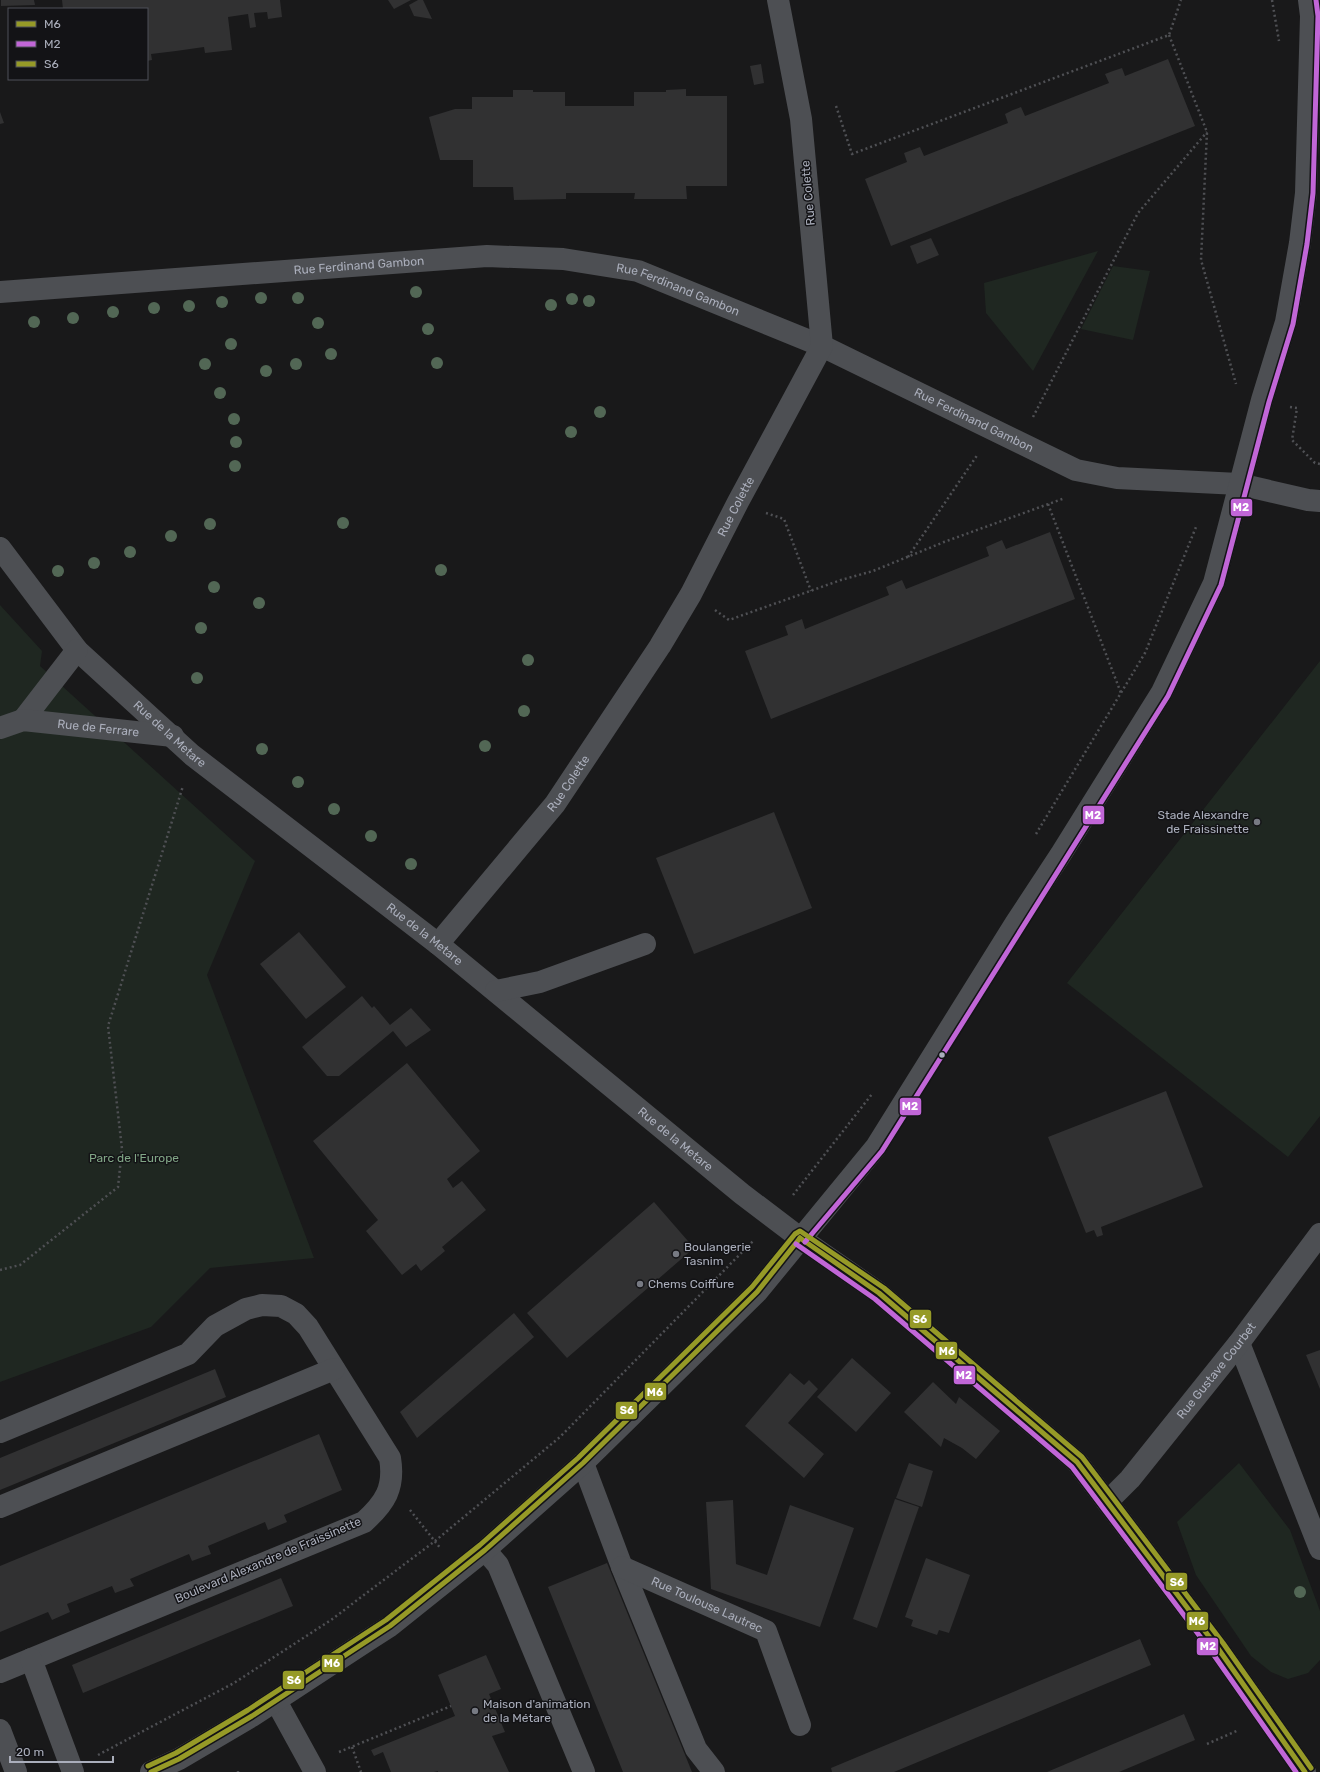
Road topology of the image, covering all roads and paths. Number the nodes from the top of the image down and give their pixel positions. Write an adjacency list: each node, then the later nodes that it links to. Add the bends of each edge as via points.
1 (778, 0): 10 (street, Rue Colette, via 800,119)
2 (1181, 0): 5 (path)
3 (1272, 0): 6 (path)
4 (1309, 0): 12 (street, via 1311,16 1306,193 1286,322)
5 (1169, 35): 7 (path, via 852,154); 8 (path)
6 (1280, 44)
7 (836, 106)
8 (1207, 132): 11 (path, via 1201,260); 14 (path, via 1138,214)
9 (0, 292): 10 (street, Rue Ferdinand Gambon, via 487,256 563,259 638,271)
10 (822, 346): 13 (street, Rue Ferdinand Gambon); 19 (street, Rue Colette)
11 (1237, 388)
12 (1262, 400): 15 (path, via 1297,408 1292,440 1315,463); 16 (street)
13 (994, 430): 14 (street, Rue Ferdinand Gambon); 23 (path)
14 (1020, 443): 16 (street, Rue Ferdinand Gambon, via 1076,470 1118,478)
15 (1320, 464)
16 (1239, 484): 18 (street, Rue Ferdinand Gambon); 39 (street, via 1214,583 1162,692 876,1147)
17 (1069, 496): 20 (path)
18 (1320, 501)
19 (738, 502): 24 (path, via 784,519); 25 (street, Rue Colette)
20 (1048, 504): 23 (path); 27 (path)
21 (1197, 525): 27 (path, via 1145,653)
22 (0, 548): 26 (street, Rue de la Metare)
23 (908, 557): 24 (path)
24 (811, 591): 25 (path, via 729,620)
25 (691, 594): 33 (street, Rue Colette, via 660,646 555,804)
26 (77, 650): 28 (street); 30 (street, Rue de la Metare)
27 (1121, 693): 32 (path)
28 (23, 720): 29 (street, Rue de Ferrare); 30 (street, Rue de Ferrare)
29 (0, 728)
30 (173, 736): 31 (street, Rue de la Metare)
31 (192, 755): 33 (street, Rue de la Metare); 40 (path, via 108,1026 122,1149 118,1187 20,1265)
32 (1035, 837)
33 (438, 944): 35 (street, Rue de la Metare)
34 (645, 944): 35 (street, via 540,982)
35 (496, 991): 37 (street, Rue de la Metare)
36 (876, 1088): 37 (path)
37 (774, 1219): 39 (street, Rue de la Metare); 48 (path, via 560,1437)
38 (1320, 1234): 41 (street, Rue Gustave Courbet)
39 (800, 1238): 44 (street, via 757,1292); 46 (street, Rue de la Metare, via 879,1293 1077,1462)
40 (0, 1270)
41 (1239, 1344): 46 (street, Rue Gustave Courbet, via 1130,1479); 49 (street)
42 (334, 1369): 43 (street, Boulevard Alexandre de Fraissinette, via 308,1327 296,1314 281,1306 262,1305 246,1309 216,1326 188,1354); 45 (street, Boulevard Alexandre de Fraissinette, via 390,1458); 47 (street)
43 (0, 1432)
44 (583, 1463): 50 (street); 51 (street, Rue Toulouse Lautrec)
45 (390, 1484): 48 (path); 53 (street, Boulevard Alexandre de Fraissinette, via 386,1498 364,1522)
46 (1107, 1502): 57 (street, Rue de la Metare, via 1217,1647)
47 (0, 1507)
48 (435, 1541): 52 (path); 63 (path, via 331,1620 234,1683)
49 (1320, 1549)
50 (485, 1550): 52 (street); 67 (street, via 498,1565)
51 (622, 1566): 58 (street, Rue Toulouse Lautrec, via 766,1631); 68 (street, Rue Toulouse Lautrec, via 696,1749)
52 (459, 1572): 55 (street, via 390,1626)
53 (31, 1659): 54 (street, Boulevard Alexandre de Fraissinette); 63 (street)
54 (0, 1672)
55 (276, 1701): 62 (street); 65 (street, via 179,1759)
56 (451, 1706): 61 (path)
57 (1267, 1718): 60 (path); 69 (street, Rue de la Metare)
58 (800, 1725)
59 (0, 1730): 64 (street)
60 (1207, 1744)
61 (352, 1746): 62 (path); 66 (path)
62 (313, 1768)
63 (72, 1770)
64 (16, 1772)
65 (150, 1772)
66 (361, 1772)
67 (584, 1772)
68 (714, 1772)
69 (1305, 1772)

